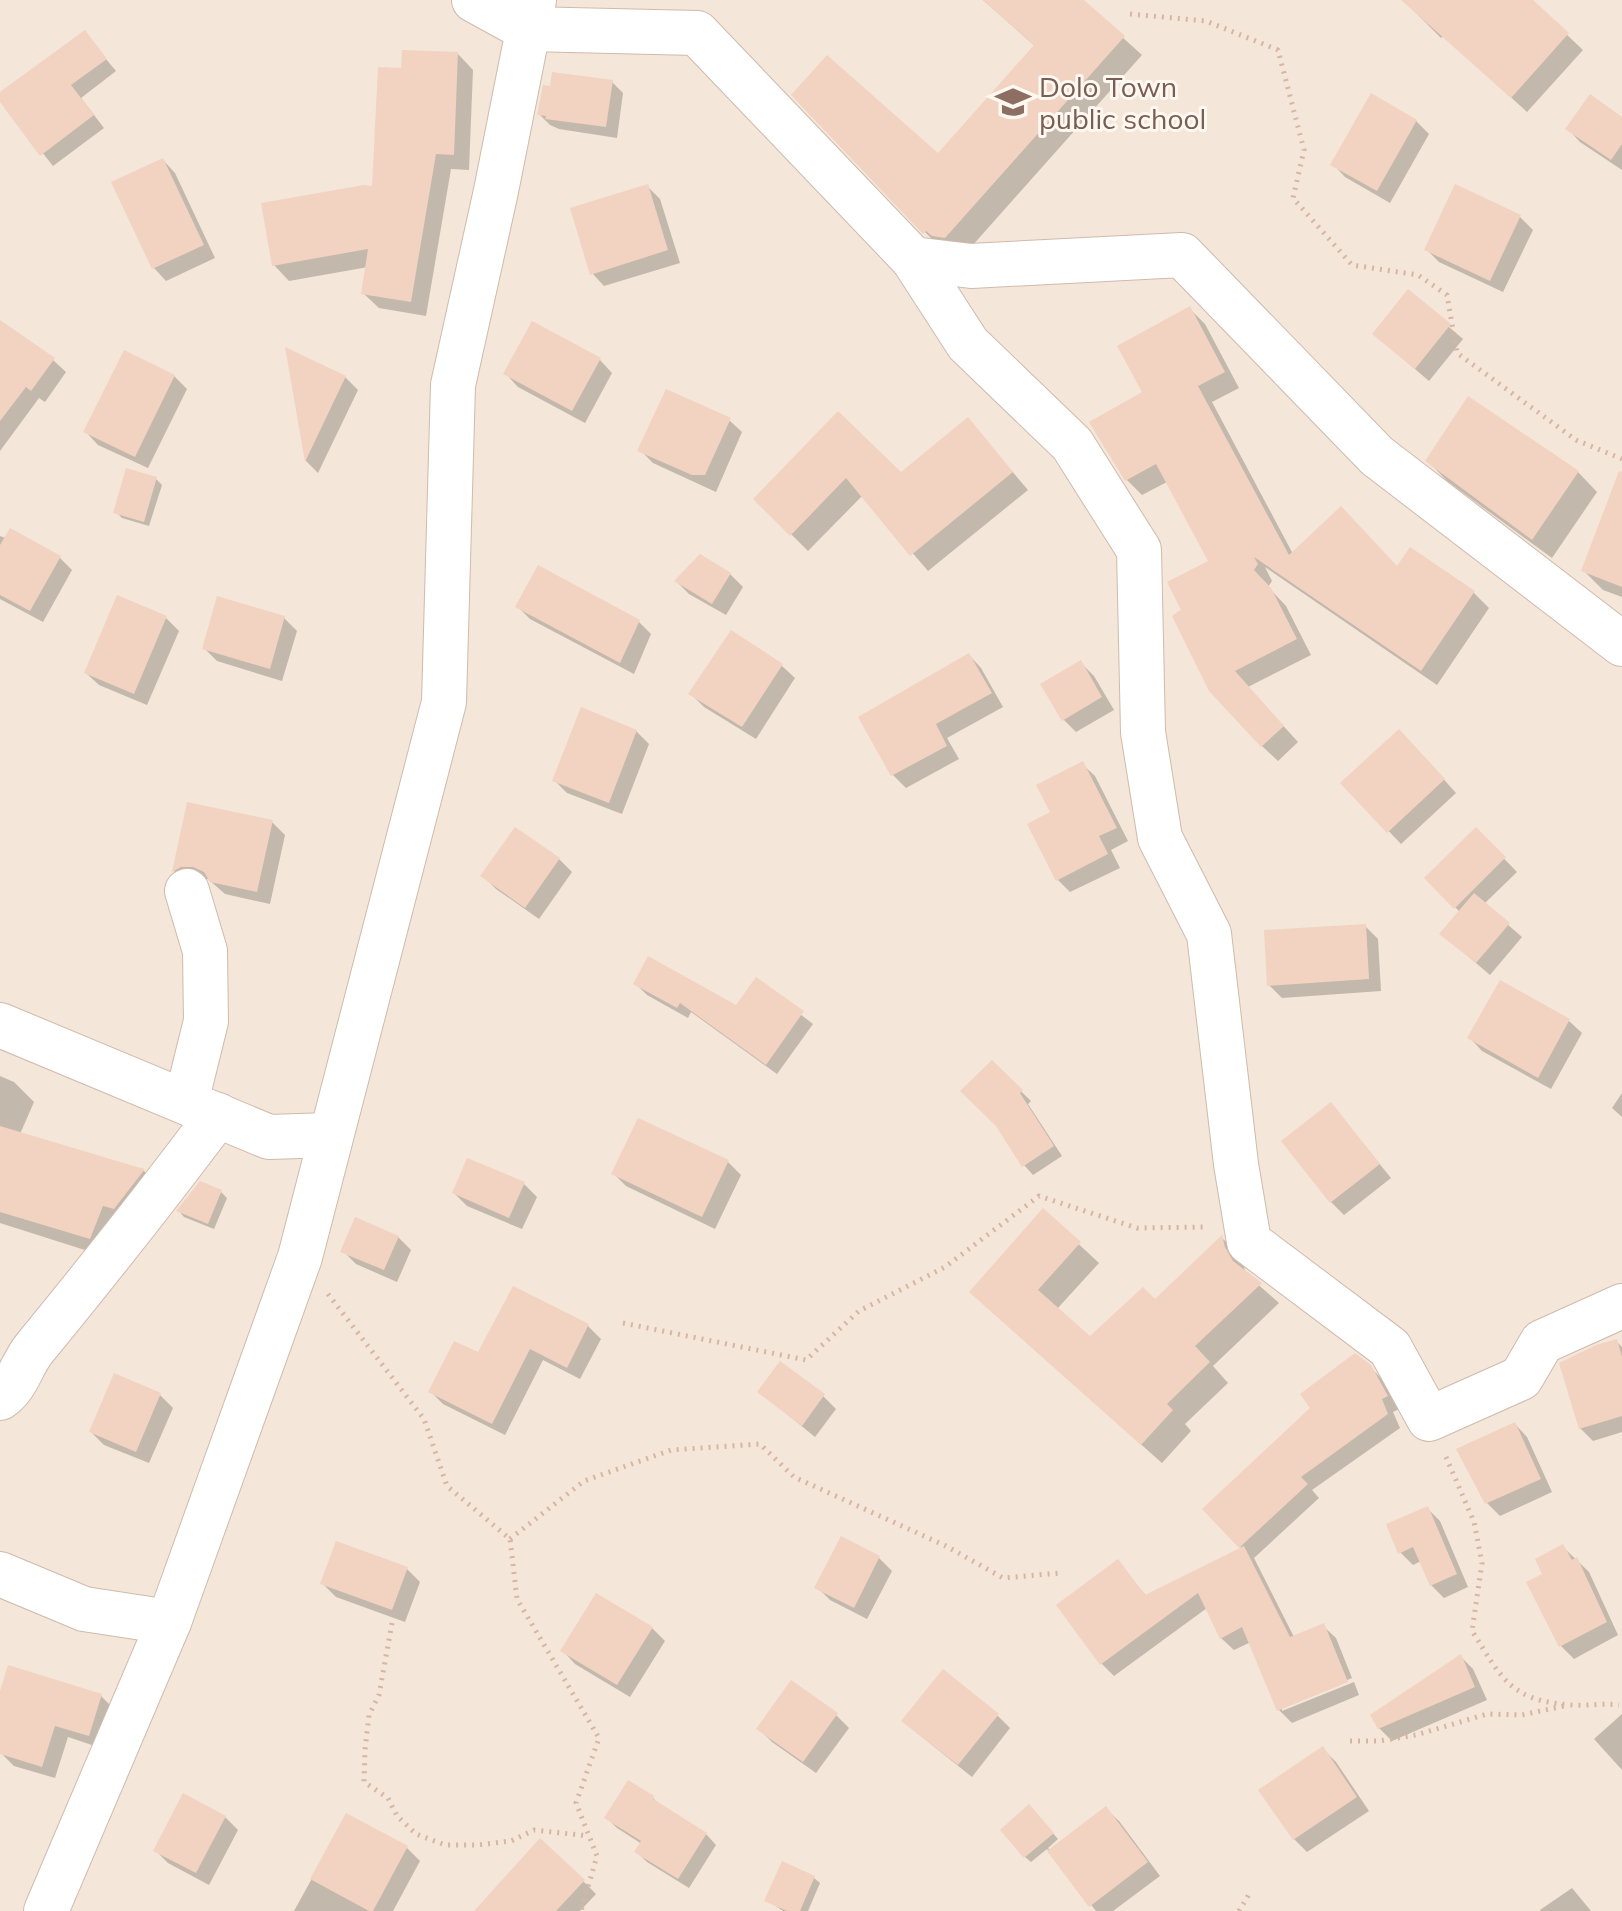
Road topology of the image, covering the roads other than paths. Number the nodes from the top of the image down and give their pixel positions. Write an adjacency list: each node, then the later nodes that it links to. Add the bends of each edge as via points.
1 (474, 0): 2 (street)
2 (531, 15): 3 (street, via 697,33); 8 (street, via 453,385 444,702)
3 (913, 259): 4 (street, via 971,266 1182,255 1377,456); 9 (street, via 968,344 1072,444 1139,550 1143,732 1160,838 1209,934 1249,1242 1390,1348 1429,1419 1521,1378 1542,1342)
4 (1622, 644)
5 (187, 891): 7 (street, via 205,951)
6 (0, 1025): 7 (street)
7 (202, 1108): 8 (street, via 269,1137); 10 (street, via 104,1265 25,1360 12,1390)
8 (330, 1135): 12 (street, via 300,1257)
9 (1622, 1306)
10 (0, 1398)
11 (0, 1574): 12 (street, via 84,1609)
12 (169, 1622): 13 (street)
13 (46, 1911)

